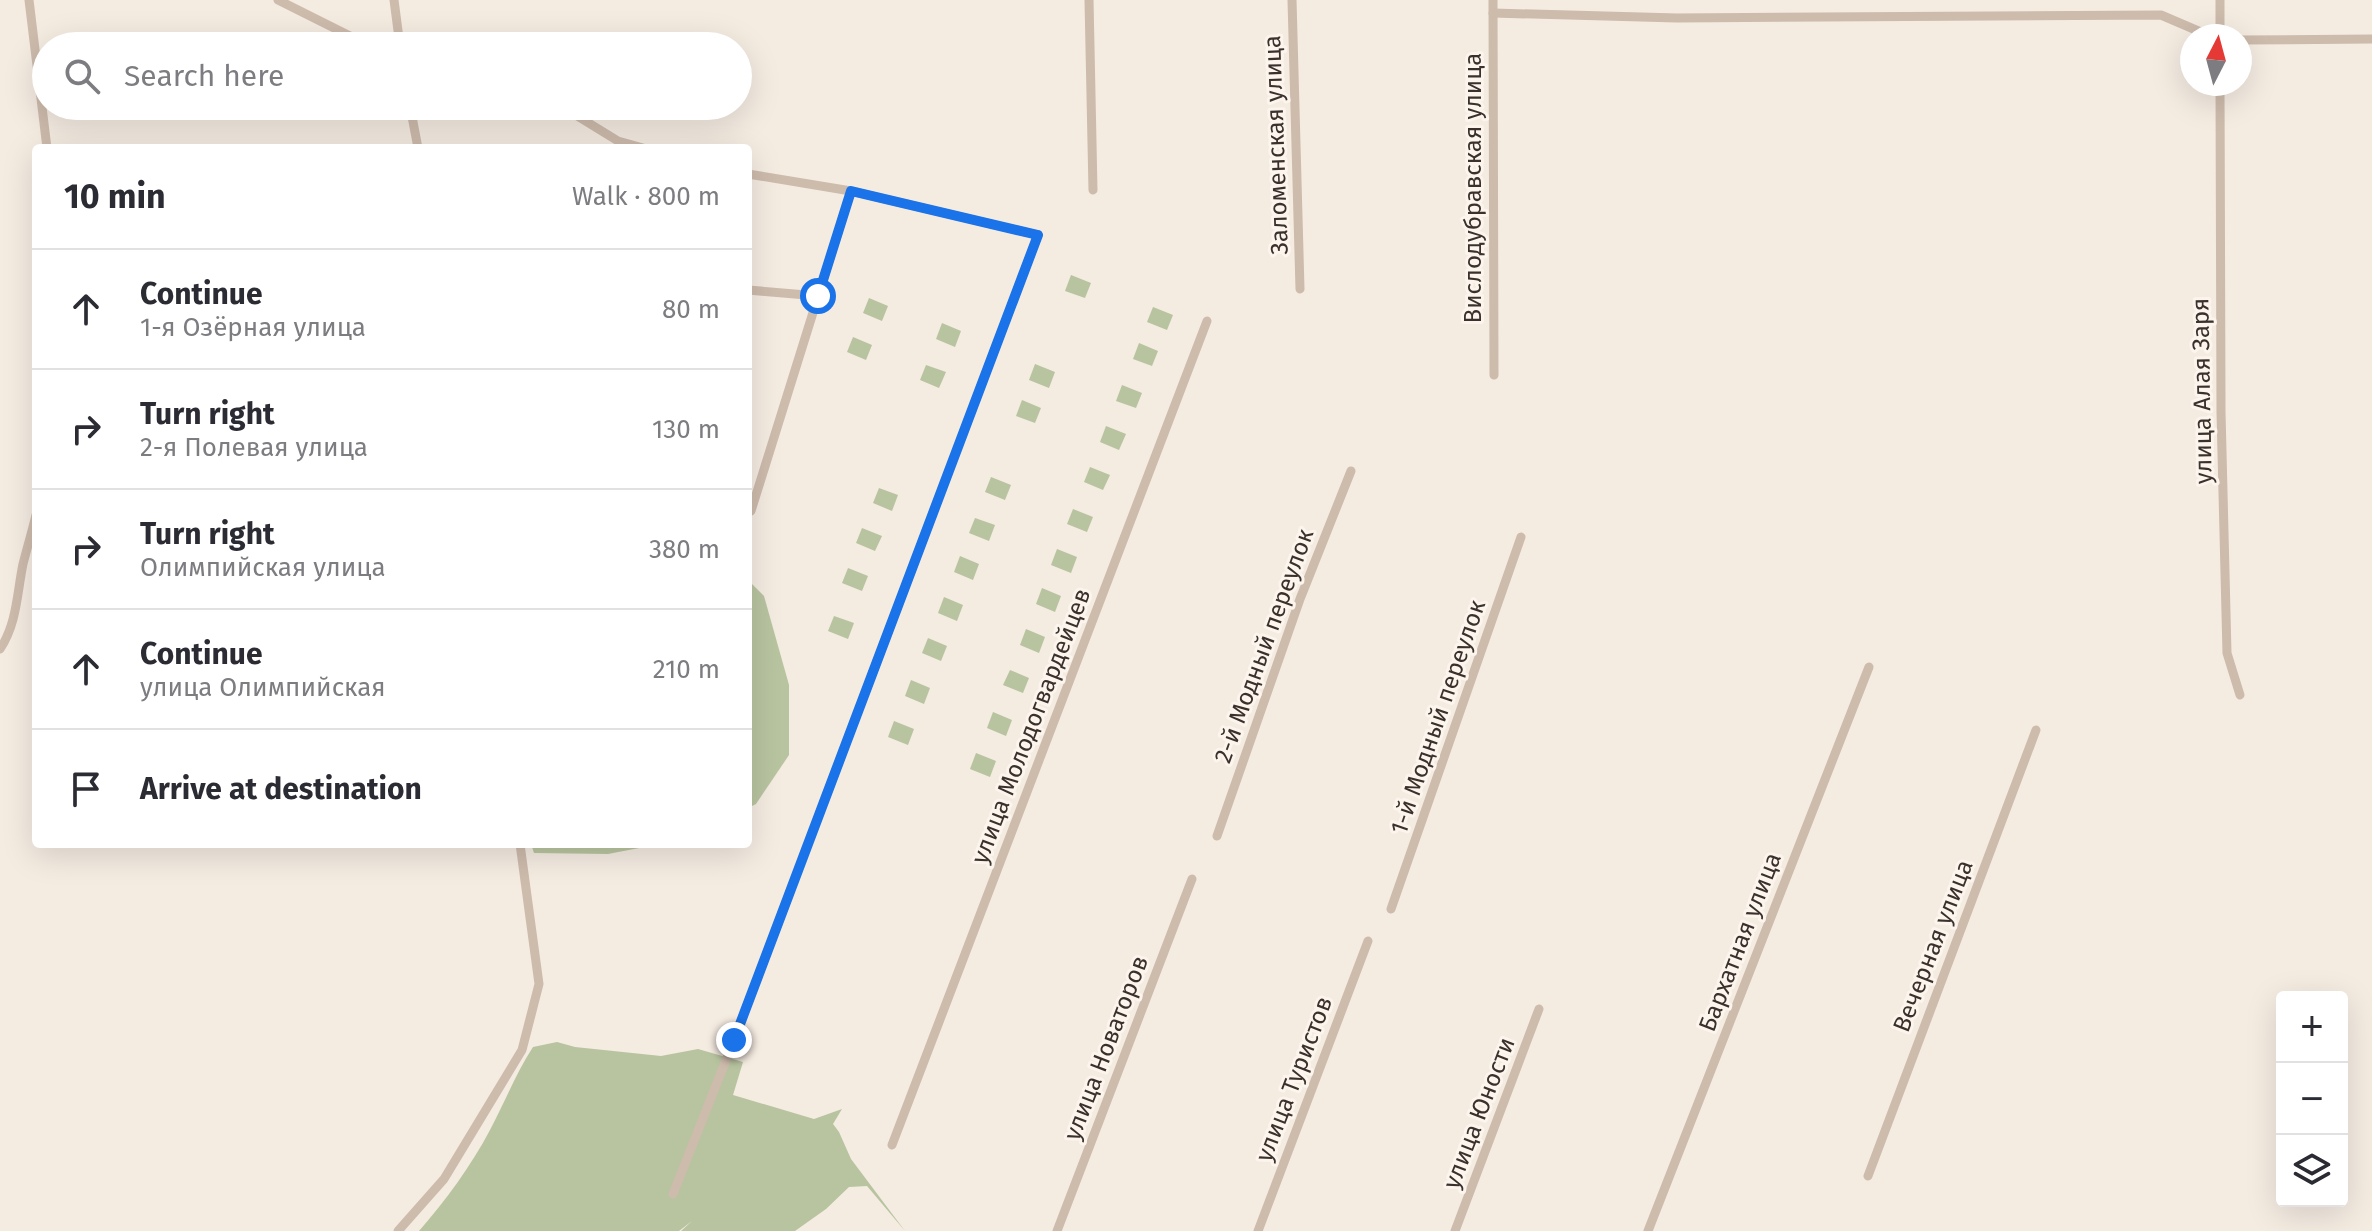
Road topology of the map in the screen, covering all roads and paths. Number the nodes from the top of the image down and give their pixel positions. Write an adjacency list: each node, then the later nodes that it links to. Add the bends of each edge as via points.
1 (29, 0): 11 (street)
2 (278, 0): 12 (street)
3 (394, 0): 13 (street)
4 (1089, 0): 24 (street)
5 (1292, 0): 26 (street, Заломенская улица)
6 (1493, 0): 8 (street, Вислодубравская улица)
7 (2220, 0): 10 (street)
8 (1493, 13): 9 (street, via 1677,18 2161,15); 30 (street, Вислодубравская улица)
9 (2182, 24)
10 (2220, 24)
11 (33, 32)
12 (342, 32)
13 (398, 32)
14 (2372, 39): 15 (street)
15 (2252, 40)
16 (2220, 96): 37 (street, улица Алая Заря, via 2227,653)
17 (44, 120): 20 (street)
18 (413, 120): 21 (street)
19 (582, 120): 22 (street)
20 (47, 144)
21 (417, 144)
22 (618, 144)
23 (752, 175): 25 (street)
24 (1093, 190)
25 (851, 191): 28 (street); 47 (street, via 1038,235)
26 (1300, 289)
27 (752, 290): 28 (street)
28 (818, 296): 32 (street)
29 (1207, 321): 45 (street, улица Молодогвардейцев)
30 (1494, 375)
31 (1351, 471): 39 (street, 2-й Модный переулок)
32 (752, 508)
33 (32, 530): 35 (street, via 14,617)
34 (1521, 537): 42 (street, 1-й Модный переулок)
35 (0, 649)
36 (1869, 667): 52 (street, Бархатная улица)
37 (2240, 695)
38 (2036, 730): 46 (street, Вечерная улица)
39 (1217, 836)
40 (521, 848): 48 (street, via 539,984 522,1050 444,1179)
41 (1192, 879): 49 (street, улица Новаторов)
42 (1391, 909)
43 (1368, 941): 50 (street, улица Туристов)
44 (1539, 1009): 51 (street, улица Юности)
45 (892, 1145)
46 (1868, 1176)
47 (673, 1194)
48 (398, 1231)
49 (1057, 1231)
50 (1258, 1231)
51 (1455, 1231)
52 (1648, 1231)

